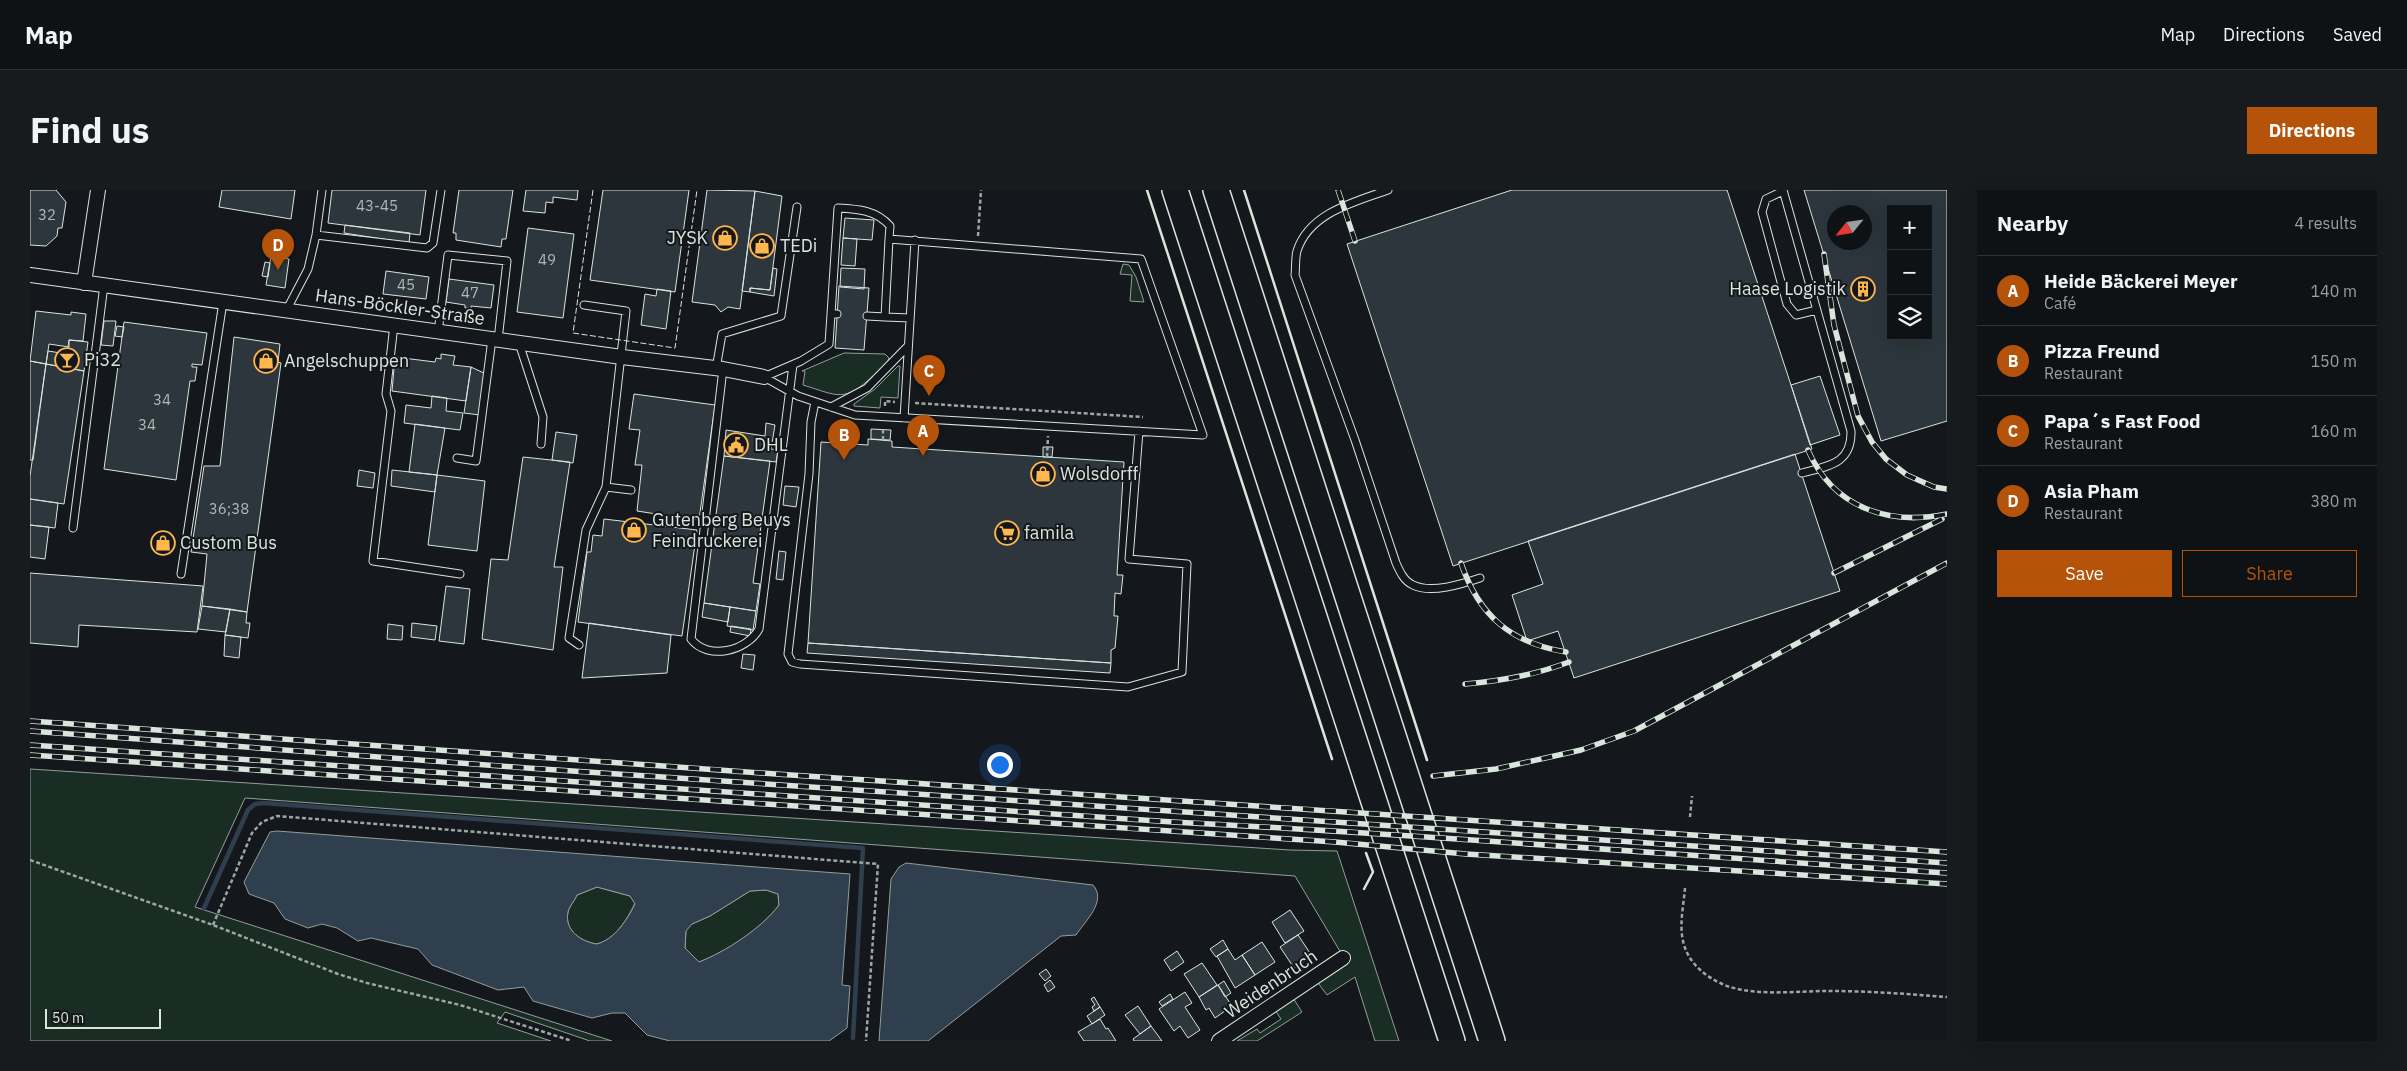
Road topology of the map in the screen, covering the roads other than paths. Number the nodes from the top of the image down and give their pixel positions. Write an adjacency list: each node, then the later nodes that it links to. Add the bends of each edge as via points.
1 (98, 190): 13 (street)
2 (322, 190): 9 (lane)
3 (441, 190): 9 (lane, via 433,243 427,248)
4 (1175, 190): 48 (highway)
5 (1216, 190): 49 (highway)
6 (1388, 190): 44 (lane, via 1344,206 1321,219 1304,235 1297,253 1295,275 1403,577 1413,585 1426,588)
7 (1783, 190): 17 (lane); 17 (lane, via 1766,199 1762,212 1787,304 1796,315)
8 (797, 207): 29 (lane, via 781,316 722,334)
9 (316, 235): 18 (lane, via 308,269)
10 (889, 239): 11 (lane); 20 (lane); 28 (lane, via 890,226 881,216 859,209 838,208 834,314 829,344)
11 (915, 240): 21 (lane); 35 (lane, via 1141,259 1203,435)
12 (30, 275): 13 (street, Hans-Böckler-Straße)
13 (84, 282): 14 (street, Hans-Böckler-Straße)
14 (104, 286): 15 (street, Hans-Böckler-Straße); 41 (lane)
15 (223, 302): 18 (street, Hans-Böckler-Straße); 42 (lane)
16 (584, 305): 27 (lane, via 626,311)
17 (1817, 310): 38 (lane, via 1851,431 1851,441 1842,458 1833,464)
18 (286, 311): 22 (street, Hans-Böckler-Straße)
19 (867, 316): 20 (lane)
20 (885, 317): 21 (lane)
21 (910, 318): 26 (lane)
22 (394, 325): 23 (street, Hans-Böckler-Straße); 43 (lane, via 386,394 391,411 373,562)
23 (438, 332): 24 (street, Hans-Böckler-Straße); 24 (lane, via 448,255 507,262)
24 (495, 340): 25 (street, Hans-Böckler-Straße); 37 (lane, via 476,461)
25 (519, 343): 27 (street, Hans-Böckler-Straße); 36 (lane, via 543,417)
26 (909, 346): 33 (lane, via 867,388); 34 (lane)
27 (622, 357): 29 (street, Hans-Böckler-Straße); 39 (lane)
28 (793, 364): 30 (lane); 31 (lane)
29 (720, 369): 30 (street, Hans-Böckler-Straße); 31 (lane, via 691,639 704,649 737,648 748,644 759,630)
30 (764, 377): 31 (lane)
31 (789, 391): 32 (lane)
32 (815, 402): 33 (lane); 35 (lane, via 788,654 792,662 800,664 1128,687 1182,672 1187,564 1129,559)
33 (831, 407): 34 (lane, via 854,415)
34 (904, 418): 35 (lane)
35 (1138, 431)
36 (541, 444)
37 (457, 458)
38 (1802, 473)
39 (606, 487): 40 (lane); 45 (lane, via 586,530 583,547 569,638)
40 (631, 490)
41 (73, 528)
42 (181, 574)
43 (460, 574)
44 (1480, 578)
45 (579, 645)
46 (1343, 958): 47 (street, Weidenbruch)
47 (1219, 1041)
48 (1452, 1041)
49 (1492, 1041)

